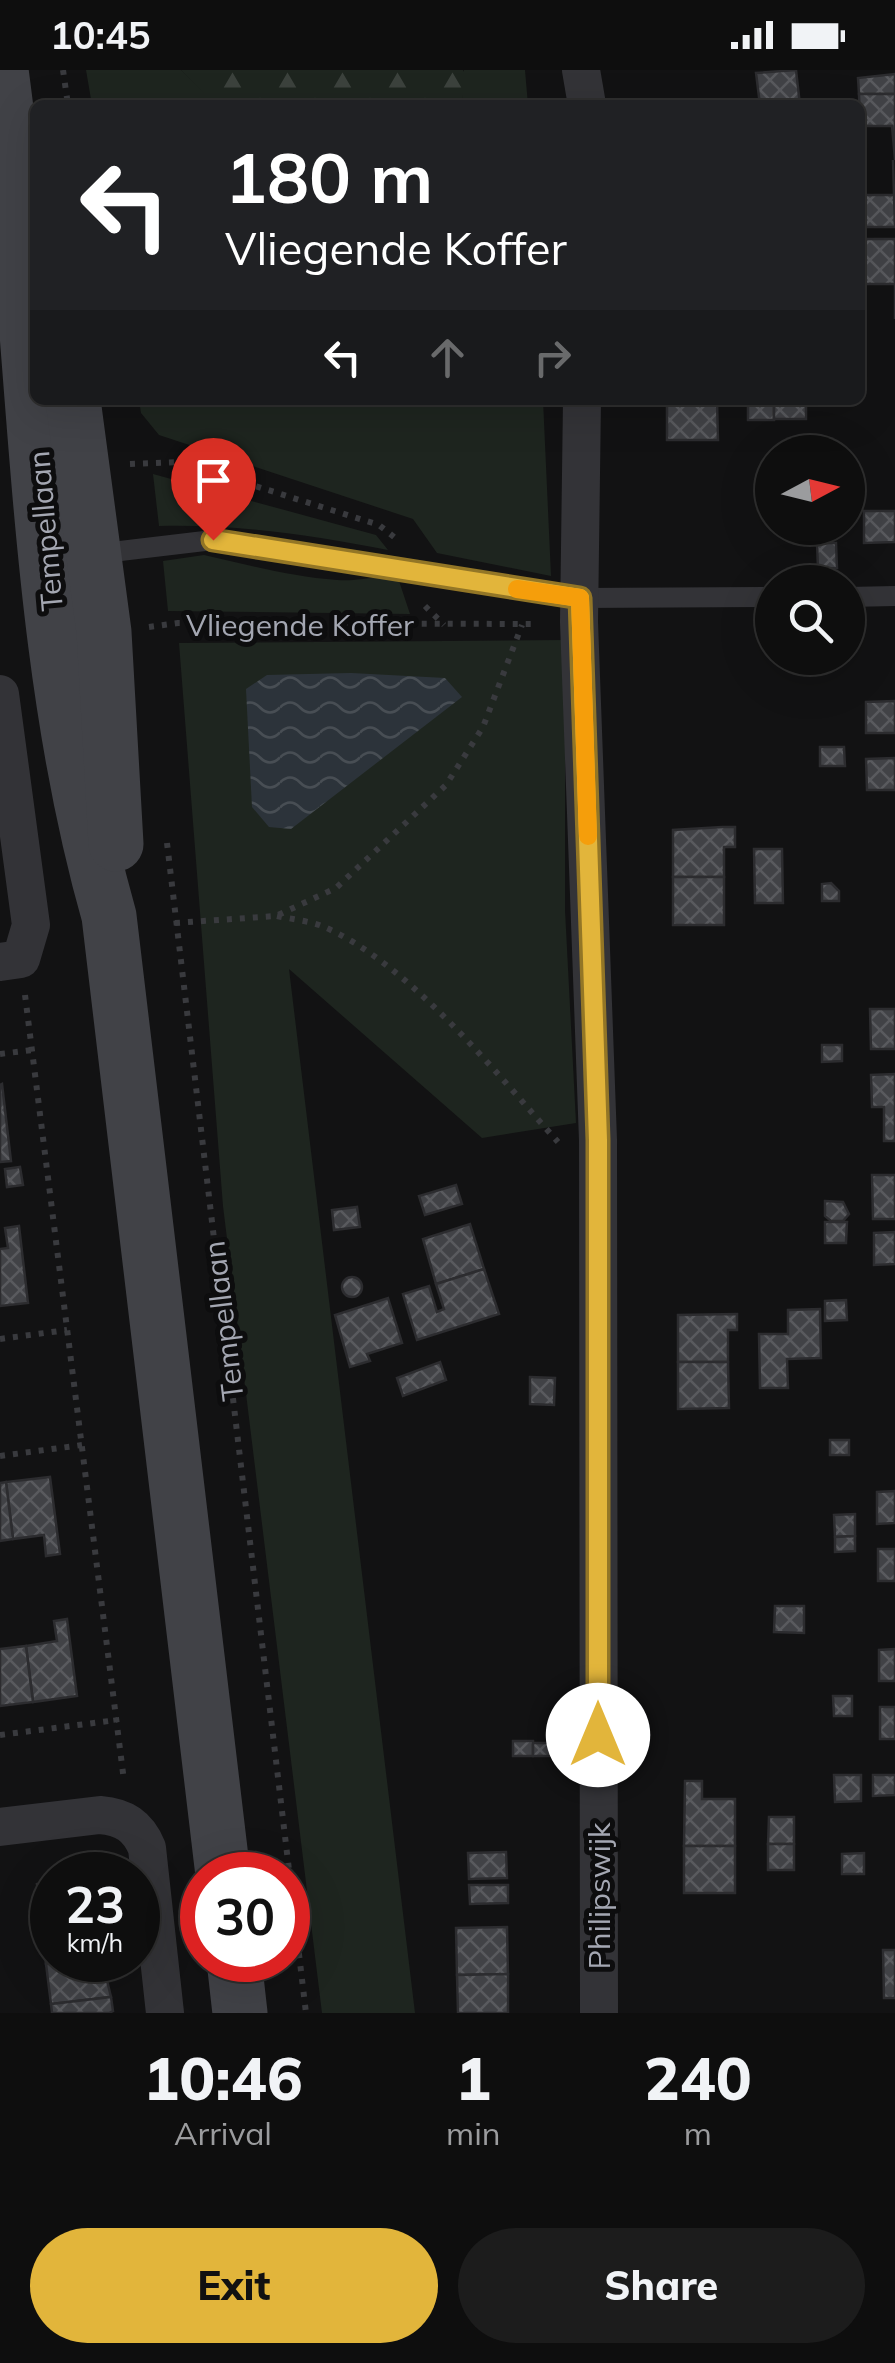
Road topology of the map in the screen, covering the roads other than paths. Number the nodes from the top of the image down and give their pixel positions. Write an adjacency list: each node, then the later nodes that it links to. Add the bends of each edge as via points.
1 (1, 70): 4 (main road, Tempellaan)
2 (582, 70): 3 (street)
3 (585, 100)
4 (27, 224): 5 (main road, Tempellaan)
5 (30, 275)
6 (38, 405): 9 (main road, Tempellaan)
7 (72, 405): 9 (main road, Tempellaan)
8 (582, 405): 13 (street, Philipswijk)
9 (47, 562): 13 (lane, Vliegende Koffer, via 213,540); 17 (main road, Tempellaan, via 84,827 108,916)
10 (865, 596): 11 (lane)
11 (895, 596)
12 (755, 597): 13 (lane, Vliegende Koffer)
13 (580, 598): 21 (street, Philipswijk, via 598,1140)
14 (0, 694): 15 (street, via 31,925)
15 (10, 960)
16 (0, 1827): 19 (street, via 100,1815 130,1823 147,1848)
17 (221, 1852)
18 (236, 1982): 20 (main road)
19 (165, 2013)
20 (240, 2013)
21 (599, 2013)

